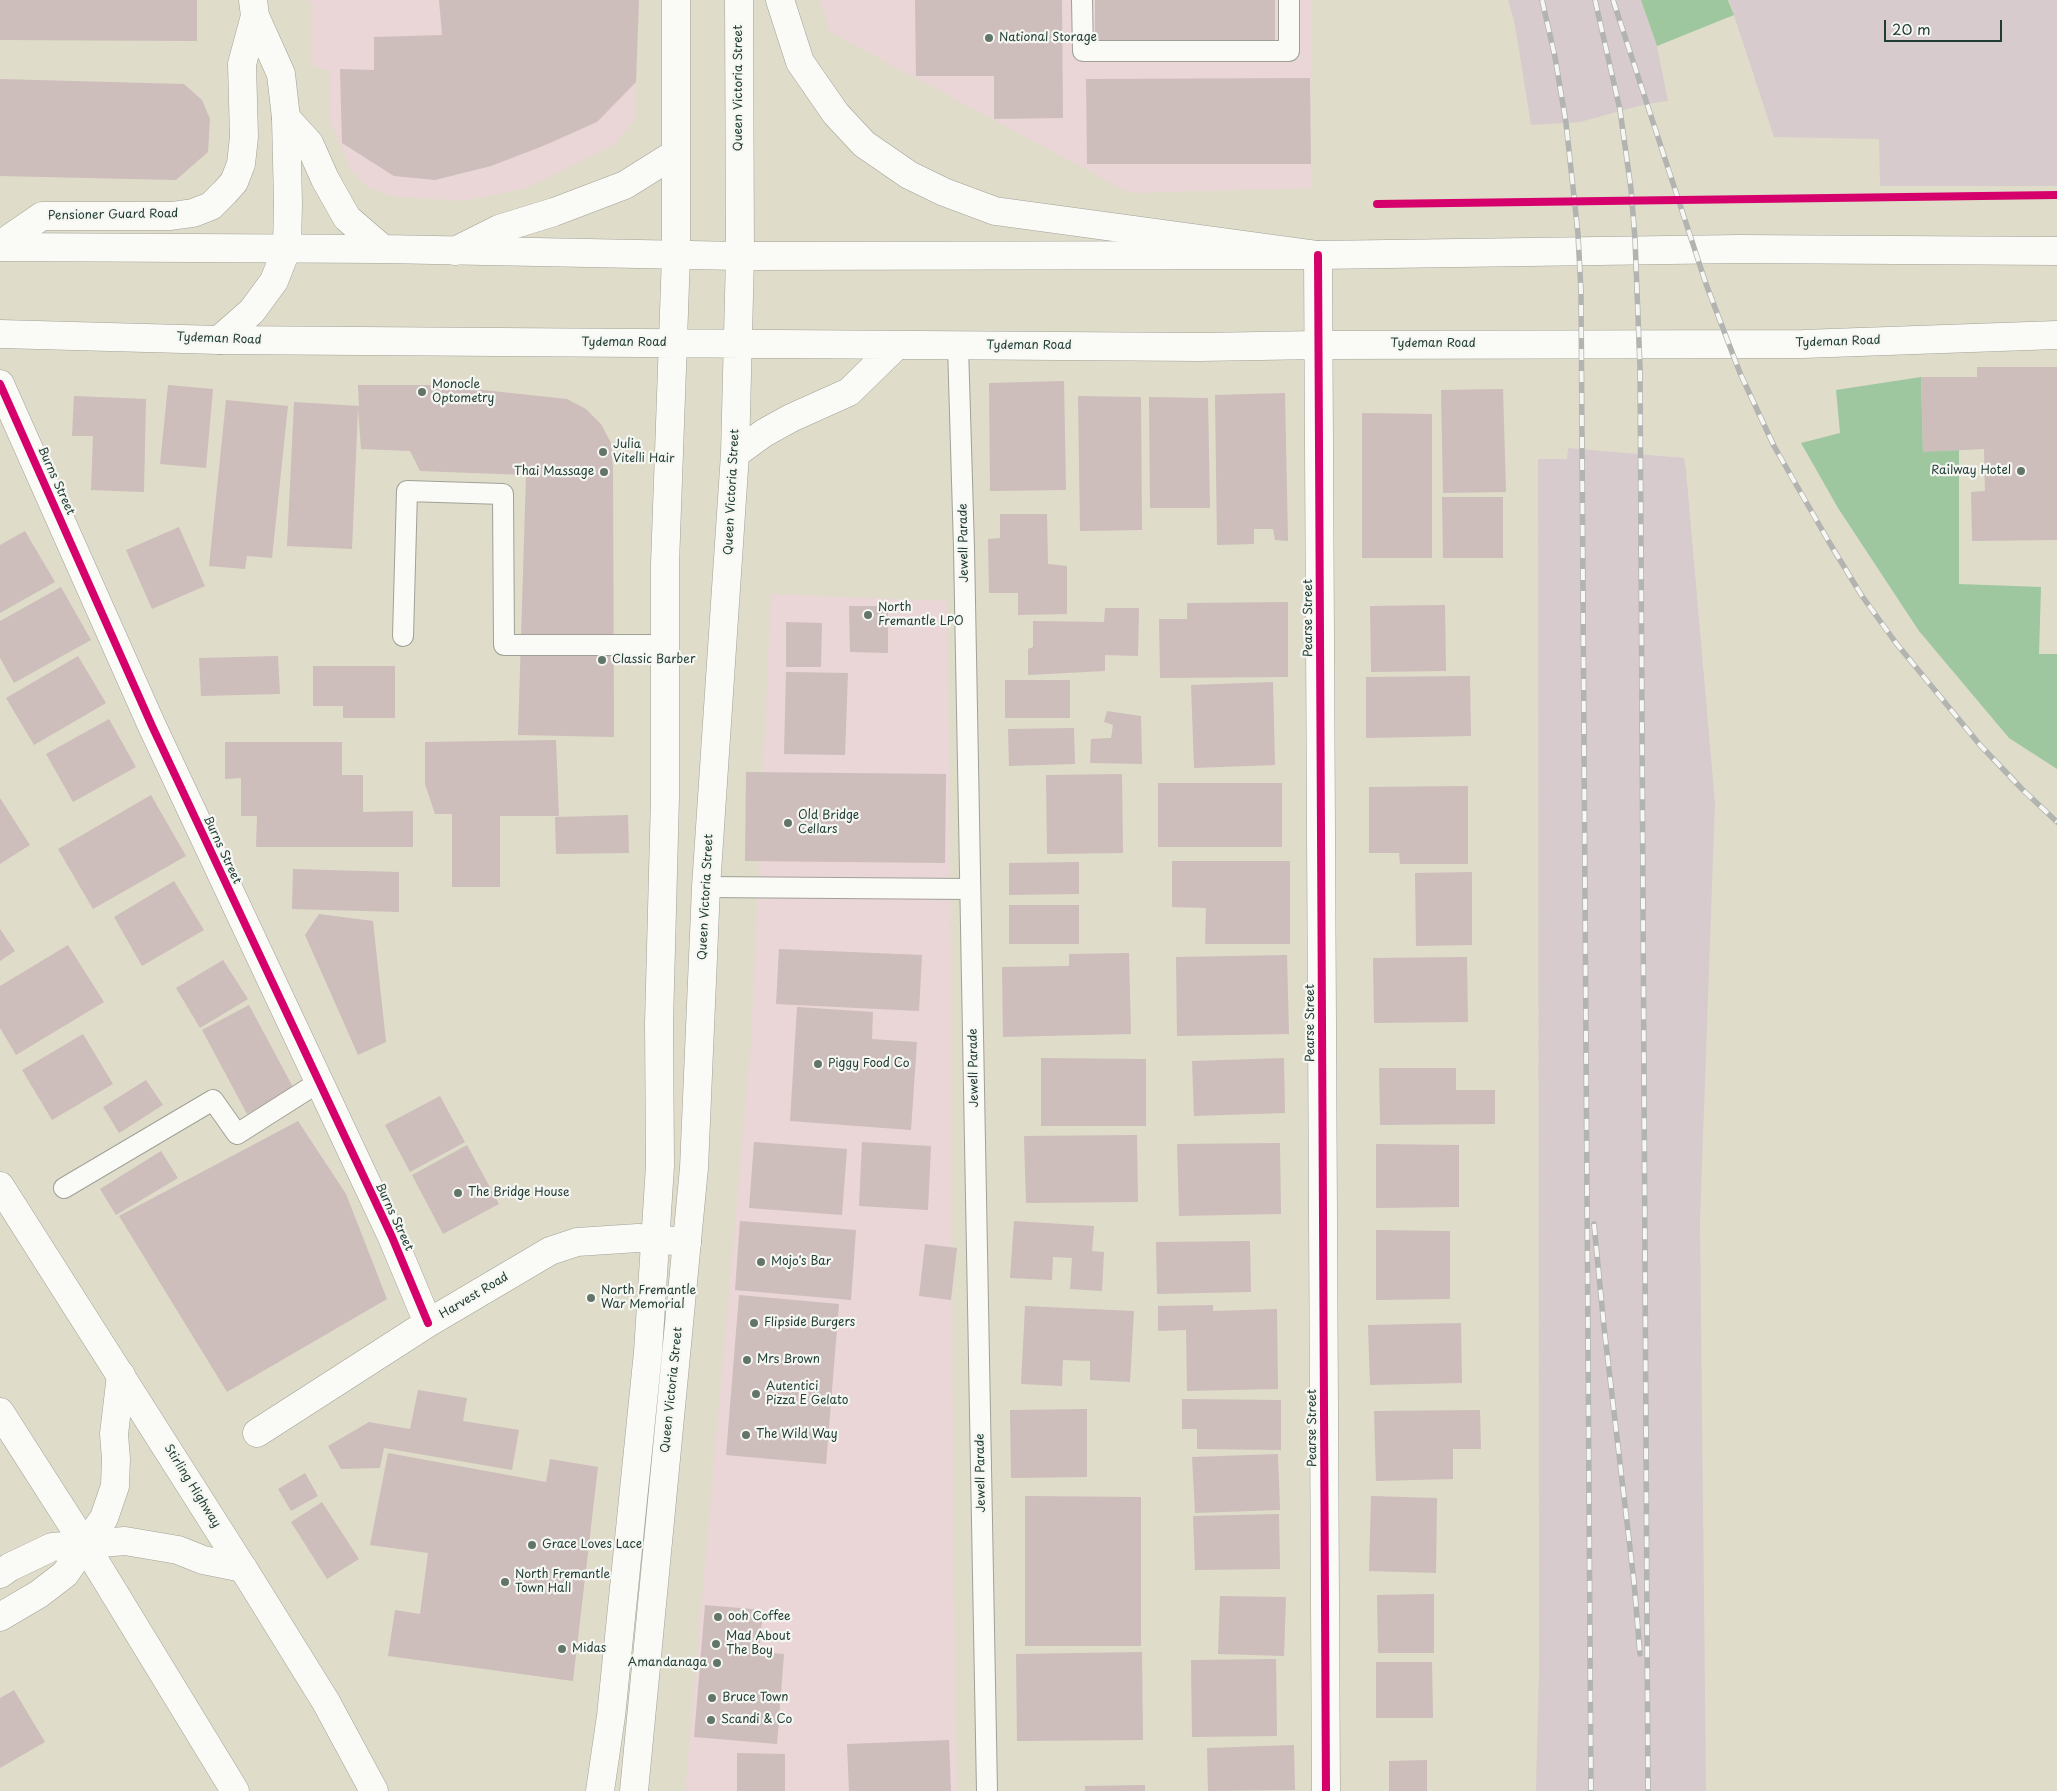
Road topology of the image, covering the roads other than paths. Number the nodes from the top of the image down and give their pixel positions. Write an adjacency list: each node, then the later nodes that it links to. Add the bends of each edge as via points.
1 (676, 0): 8 (main road)
2 (739, 0): 16 (main road, Queen Victoria Street)
3 (780, 0): 14 (main road, via 800,62 836,114 864,144 909,175 944,192 995,211)
4 (1082, 0): 5 (lane, via 1083,51 1289,51)
5 (1289, 0)
6 (254, 8): 7 (main road, Pensioner Guard Road, via 281,74); 9 (main road, Pensioner Guard Road, via 242,64 244,137 241,164 234,182 211,206 171,216 42,216)
7 (286, 118): 10 (main road, Pensioner Guard Road); 11 (main road, via 309,143 348,218)
8 (676, 153): 12 (main road, via 625,185 499,229); 15 (main road)
9 (0, 246): 10 (main road)
10 (287, 248): 11 (main road); 19 (main road, Pensioner Guard Road, via 274,281 252,311)
11 (384, 249): 12 (main road)
12 (455, 250): 15 (main road)
13 (2057, 251): 14 (main road, via 1739,248)
14 (1318, 255): 16 (main road); 23 (main road, Pearse Street)
15 (676, 256): 16 (main road); 20 (main road)
16 (740, 256): 21 (main road, Queen Victoria Street)
17 (0, 334): 19 (main road, Tydeman Road)
18 (2057, 335): 23 (main road, Tydeman Road, via 1803,344)
19 (219, 340): 20 (main road, Tydeman Road)
20 (673, 344): 21 (main road, Tydeman Road); 28 (main road)
21 (738, 344): 22 (main road, Tydeman Road); 26 (main road, Queen Victoria Street)
22 (897, 345): 24 (main road, Tydeman Road); 26 (main road, via 850,392 791,418)
23 (1319, 345): 24 (main road, Tydeman Road); 49 (main road, Pearse Street)
24 (958, 346): 30 (lane, Jewell Parade)
25 (0, 384): 31 (main road, Burns Street, via 152,726)
26 (735, 454): 29 (main road, Queen Victoria Street)
27 (403, 636): 28 (lane, via 407,491 417,491 503,494 504,645)
28 (664, 645): 34 (main road, via 665,797 659,1024 661,1133)
29 (706, 887): 30 (lane); 35 (main road, Queen Victoria Street, via 694,1168)
30 (970, 889): 48 (lane, Jewell Parade)
31 (319, 1082): 33 (lane, via 237,1134 213,1100); 36 (main road, Burns Street, via 392,1237)
32 (0, 1186): 37 (main road, Stirling Highway)
33 (64, 1188)
34 (656, 1240): 35 (main road, Harvest Road); 36 (main road, Harvest Road, via 638,1238 563,1245); 46 (main road, via 648,1352 611,1716)
35 (687, 1242): 47 (main road, Queen Victoria Street)
36 (428, 1324): 39 (main road, Harvest Road)
37 (121, 1375): 40 (main road, via 114,1434 114,1486 104,1518); 41 (main road, Stirling Highway)
38 (0, 1412): 40 (main road)
39 (257, 1433)
40 (85, 1545): 41 (main road, via 125,1541 145,1543); 42 (main road, via 52,1547); 43 (main road, via 65,1574 40,1594); 44 (main road)
41 (243, 1568): 45 (main road, Stirling Highway, via 326,1702)
42 (0, 1574)
43 (0, 1617)
44 (235, 1791)
45 (374, 1791)
46 (600, 1791)
47 (634, 1791)
48 (987, 1791)
49 (1326, 1791)

